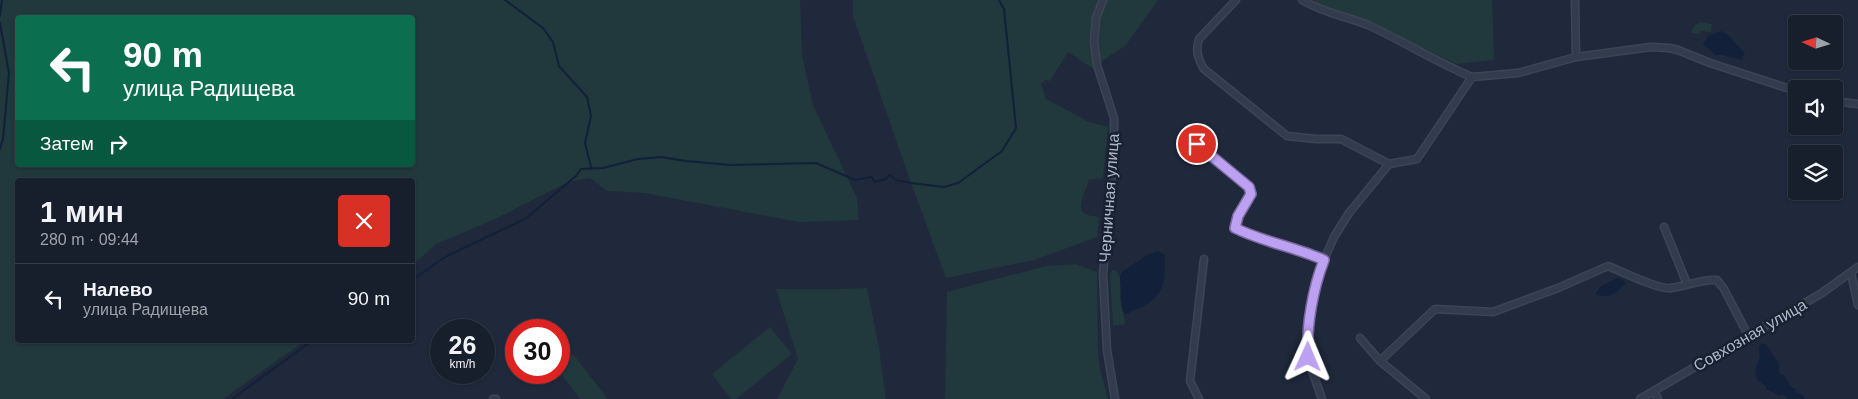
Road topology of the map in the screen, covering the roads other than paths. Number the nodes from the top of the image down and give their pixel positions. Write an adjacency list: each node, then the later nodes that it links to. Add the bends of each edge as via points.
1 (1103, 0): 23 (street, Черничная улица, via 1096,18 1094,41 1097,64 1114,118 1114,156 1102,274 1107,350)
2 (1236, 0): 11 (street, via 1199,39 1198,57 1204,69 1286,136 1341,139)
3 (1302, 0): 6 (street, via 1397,38 1449,68)
4 (1575, 0): 5 (street)
5 (1576, 57): 6 (street, via 1518,73); 7 (street, via 1651,47 1669,48)
6 (1472, 77): 11 (street, via 1417,159)
7 (1788, 88)
8 (1843, 102): 9 (street)
9 (1858, 104)
10 (1197, 144): 14 (street, via 1249,187 1251,194 1235,228)
11 (1389, 164): 14 (street, via 1349,213)
12 (1664, 227): 17 (street)
13 (1204, 259): 24 (street, via 1190,381)
14 (1324, 260): 25 (street, via 1309,321 1307,346)
15 (1858, 267): 16 (street, Совхозная улица)
16 (1851, 273): 18 (street); 19 (street, Совхозная улица)
17 (1687, 284): 19 (street, via 1717,280); 21 (street, via 1668,288 1608,266 1493,312 1435,309)
18 (1858, 305)
19 (1748, 335): 22 (street, Совхозная улица)
20 (1360, 338): 21 (street)
21 (1380, 361): 26 (street)
22 (1654, 391): 27 (street, Совхозная улица); 28 (street)
23 (1115, 399)
24 (1199, 399)
25 (1322, 399)
26 (1426, 399)
27 (1640, 399)
28 (1658, 399)

